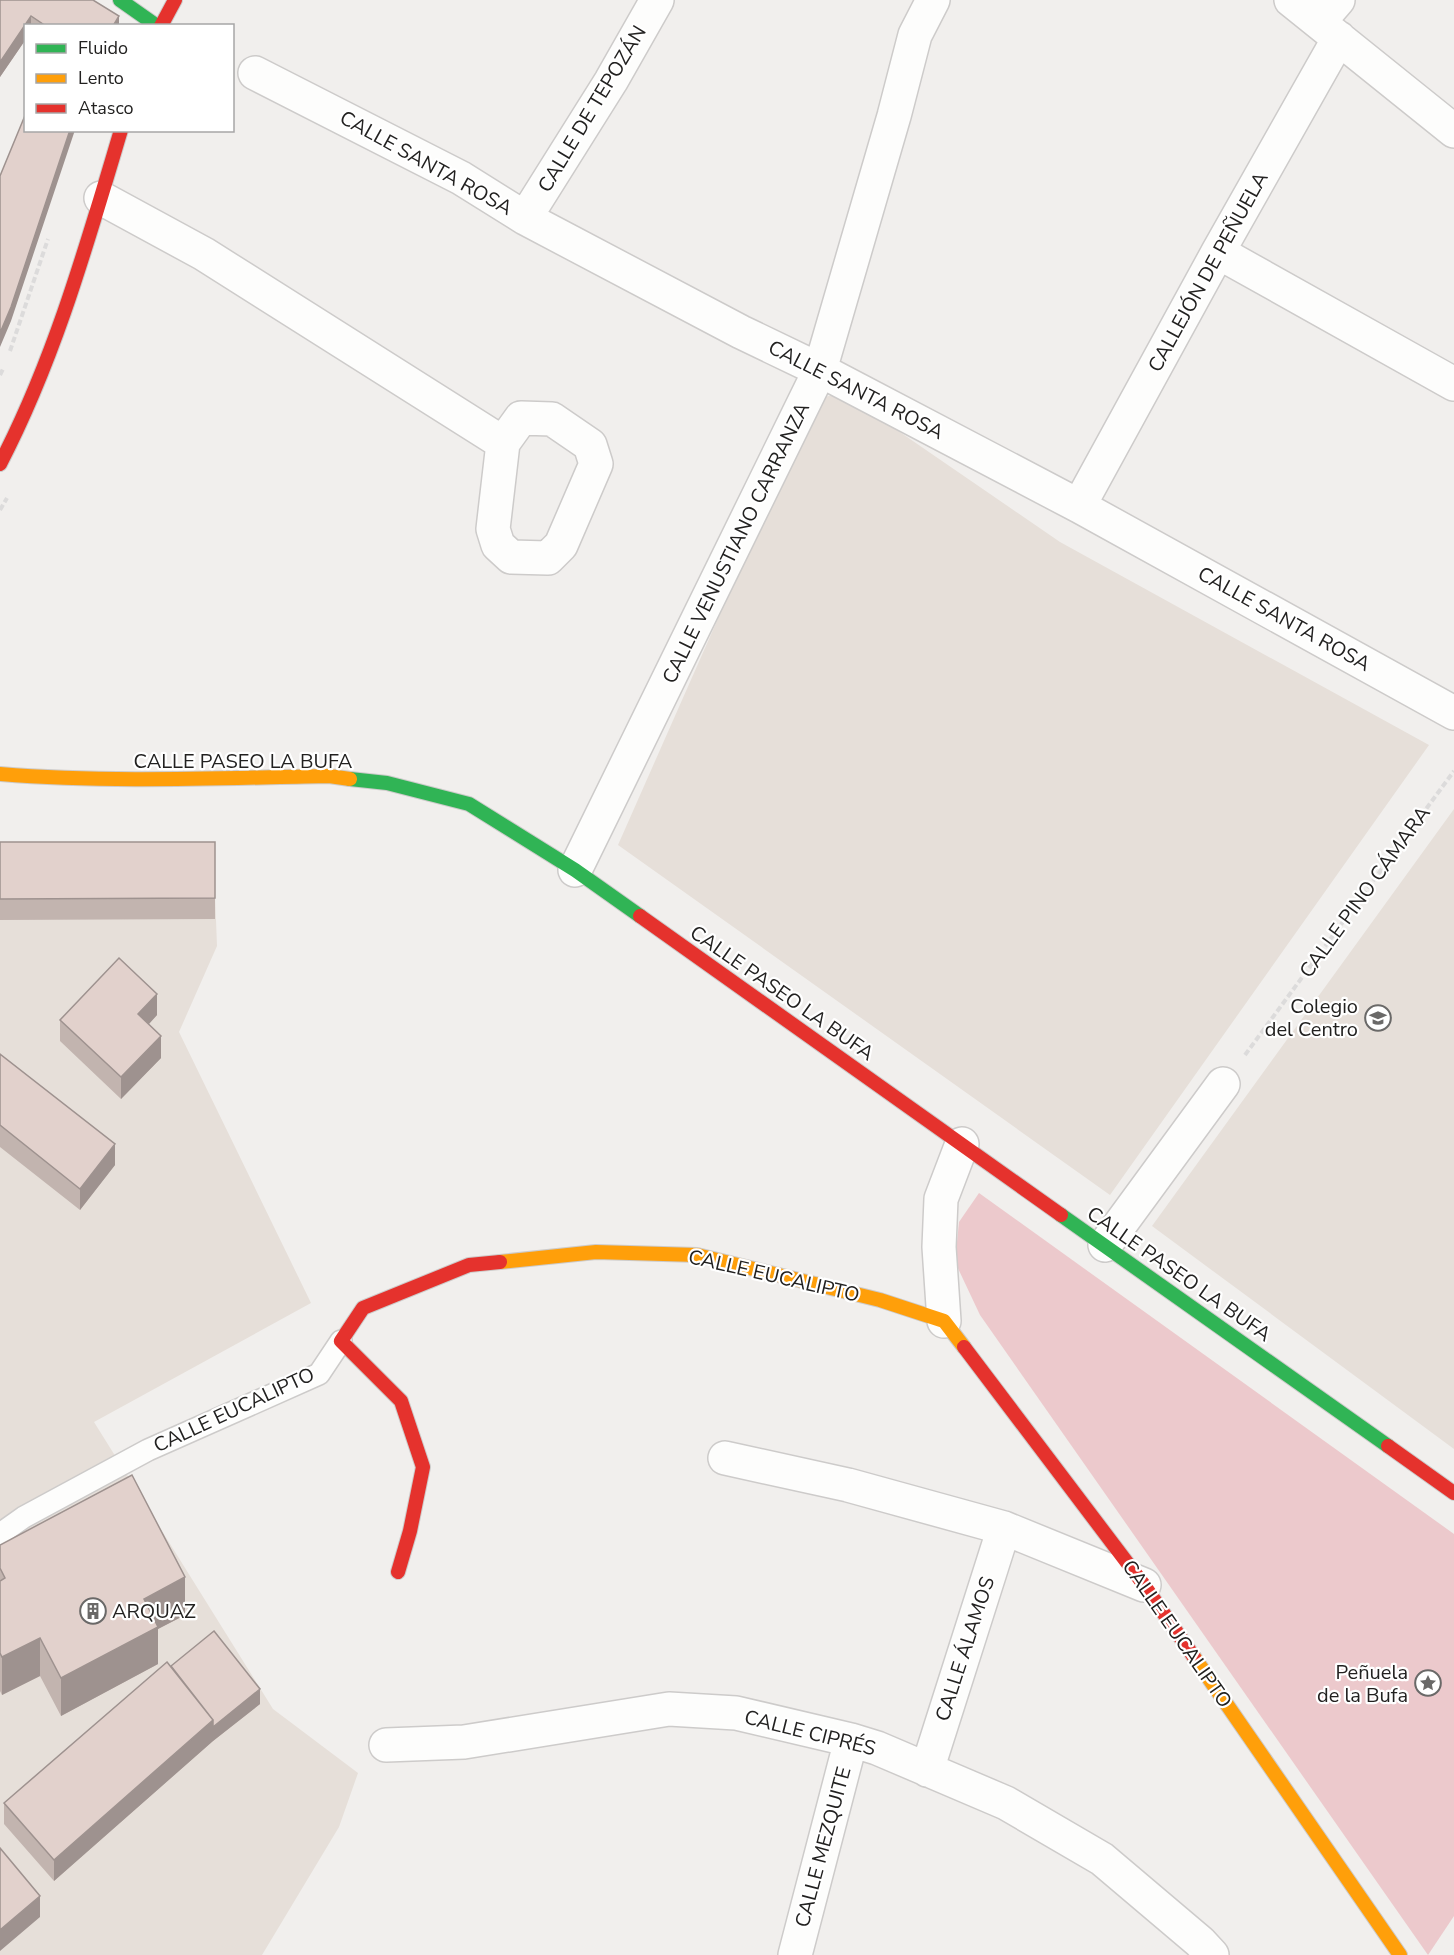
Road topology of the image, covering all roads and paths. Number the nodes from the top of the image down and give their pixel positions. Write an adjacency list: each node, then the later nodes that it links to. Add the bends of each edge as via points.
1 (120, 0): 6 (street)
2 (175, 0): 8 (street)
3 (657, 0): 13 (street, CALLE DE TEPOZÁN)
4 (933, 0): 18 (street, CALLE VENUSTIANO CARRANZA, via 915,35)
5 (1291, 0): 7 (street)
6 (146, 17)
7 (1332, 20): 10 (street); 15 (street, CALLEJÓN DE PEÑUELA)
8 (160, 24)
9 (255, 73): 13 (street, CALLE SANTA ROSA, via 461,178)
10 (1454, 131)
11 (121, 132): 12 (street)
12 (101, 198): 21 (street, via 204,254); 22 (street, via 58,331 21,427)
13 (525, 218): 18 (street, CALLE SANTA ROSA)
14 (51, 230): 16 (path)
15 (1218, 252): 20 (street); 23 (street, CALLEJÓN DE PEÑUELA)
16 (10, 352)
17 (6, 363): 19 (path)
18 (820, 370): 23 (street, CALLE SANTA ROSA); 27 (street, CALLE VENUSTIANO CARRANZA)
19 (0, 375)
20 (1454, 384)
21 (503, 443)
22 (0, 464)
23 (1080, 506): 24 (street, CALLE SANTA ROSA)
24 (1454, 712)
25 (1454, 771): 28 (path, CALLE PINO CÁMARA)
26 (0, 774): 27 (street, CALLE PASEO LA BUFA, via 131,780 329,776 387,783 469,804)
27 (575, 870): 29 (street, CALLE PASEO LA BUFA)
28 (1223, 1084): 30 (street)
29 (962, 1144): 30 (street, CALLE PASEO LA BUFA); 31 (street, via 941,1199 939,1247)
30 (1105, 1245): 34 (street, CALLE PASEO LA BUFA)
31 (944, 1320): 32 (street, CALLE EUCALIPTO, via 880,1300 697,1255 596,1252 469,1265 363,1308); 38 (street, CALLE EUCALIPTO)
32 (341, 1341): 36 (lane, CALLE EUCALIPTO, via 319,1374 148,1450); 37 (street, via 401,1401 423,1467)
33 (725, 1458): 35 (street, via 848,1485)
34 (1454, 1493)
35 (1004, 1528): 38 (street); 41 (street, CALLE ÁLAMOS)
36 (0, 1534)
37 (398, 1572)
38 (1144, 1585): 42 (street, CALLE EUCALIPTO)
39 (851, 1740): 40 (street, CALLE CIPRÉS, via 736,1713 669,1709 464,1742); 41 (street, CALLE CIPRÉS); 43 (street, CALLE MEZQUITE)
40 (386, 1745)
41 (927, 1770): 44 (street, CALLE CIPRÉS, via 1006,1803 1102,1859)
42 (1390, 1951)
43 (795, 1955)
44 (1212, 1955)

